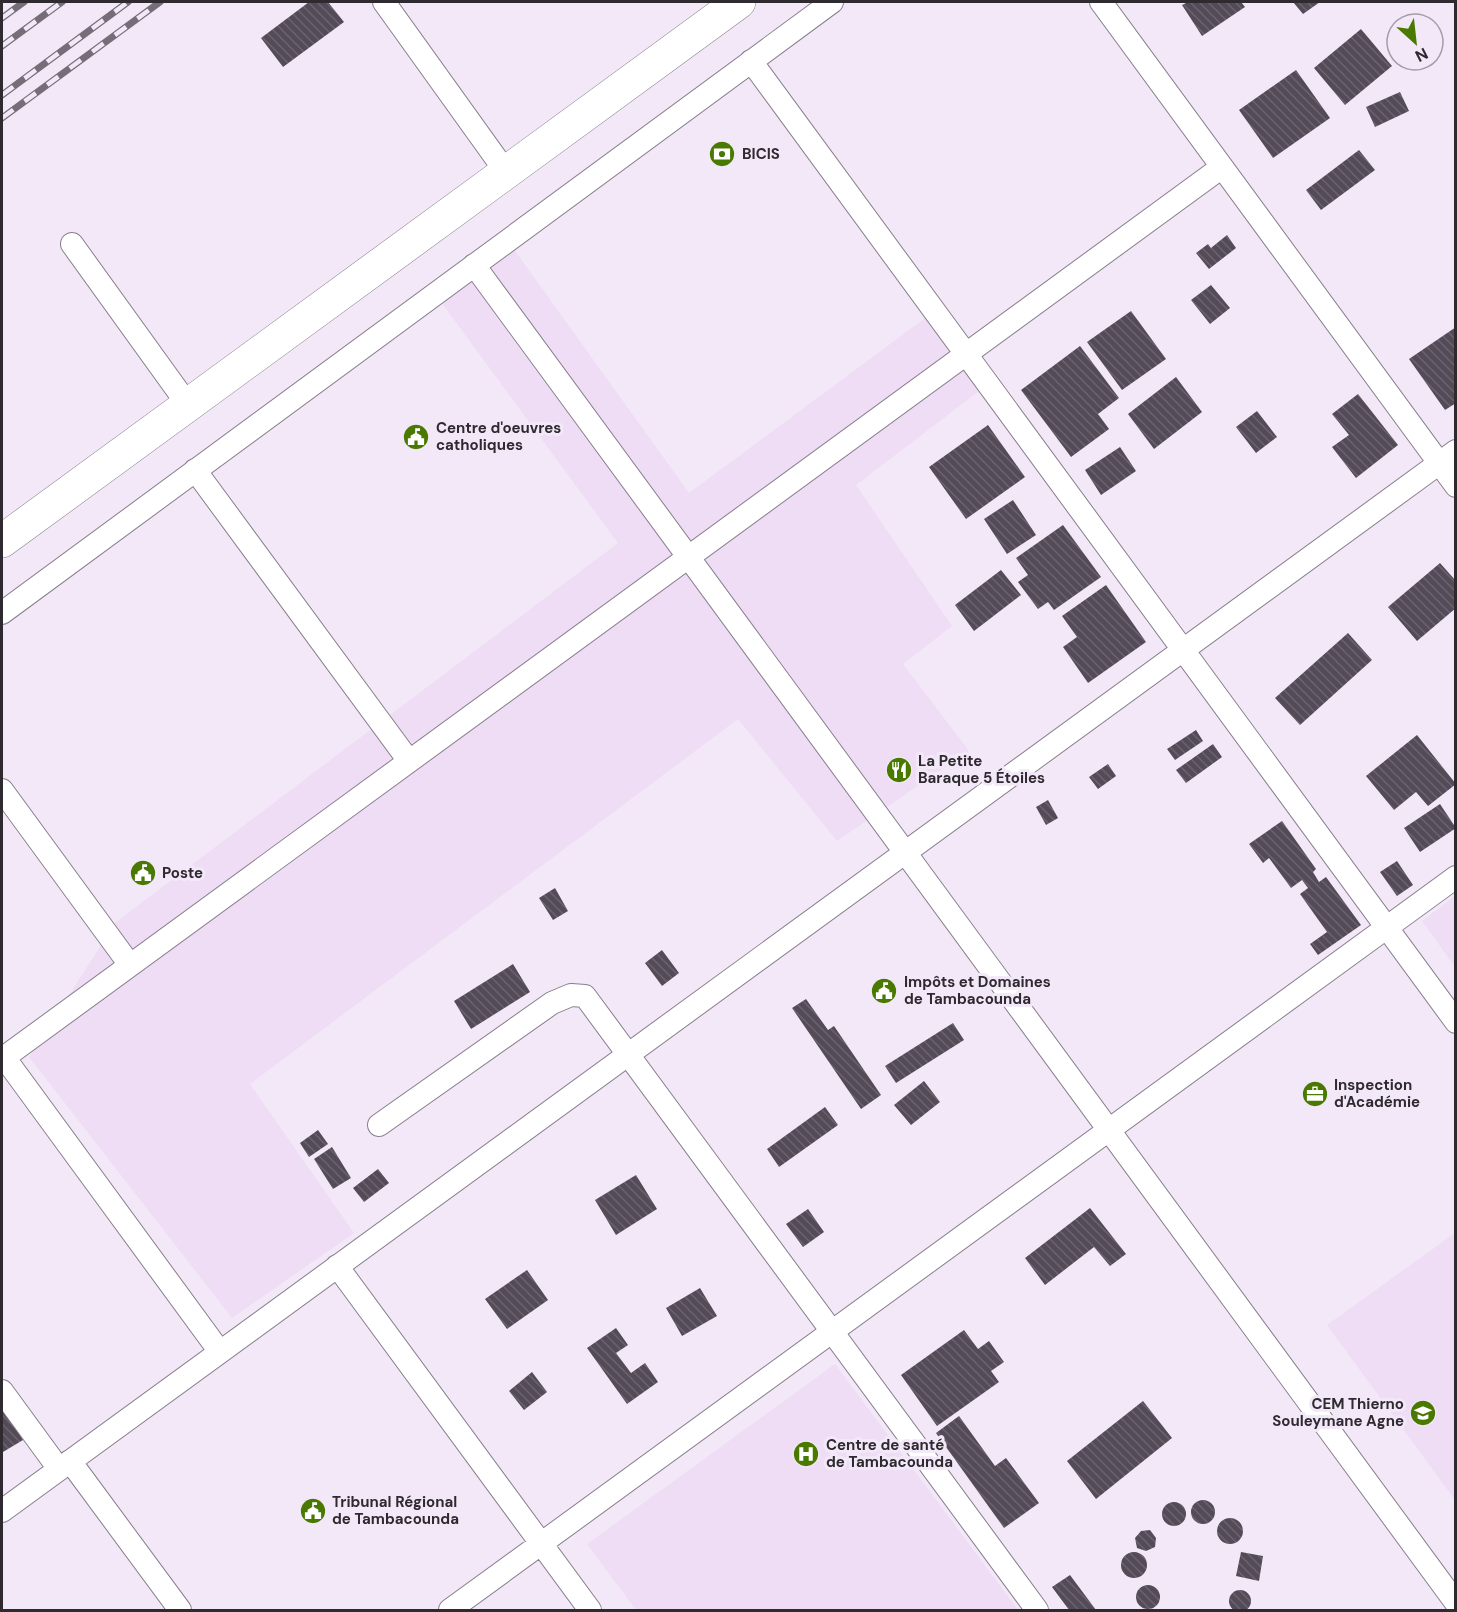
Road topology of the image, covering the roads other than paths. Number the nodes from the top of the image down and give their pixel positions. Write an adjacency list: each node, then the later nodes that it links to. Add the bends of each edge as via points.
1 (384, 2): 7 (street)
2 (739, 2): 7 (highway)
3 (832, 2): 5 (street)
4 (1101, 2): 6 (street)
5 (751, 61): 9 (street); 10 (street)
6 (1222, 167): 10 (street); 12 (street)
7 (506, 172): 11 (highway)
8 (72, 244): 11 (street)
9 (474, 265): 13 (street); 16 (street)
10 (966, 354): 16 (street); 18 (street)
11 (188, 405): 15 (highway)
12 (1447, 457): 14 (street); 18 (street)
13 (195, 470): 17 (street); 19 (street)
14 (1455, 486)
15 (2, 541)
16 (688, 557): 19 (street); 21 (street)
17 (2, 613)
18 (1183, 650): 21 (street); 23 (street)
19 (409, 761): 24 (street)
20 (2, 790): 24 (street)
21 (905, 852): 26 (street); 29 (street)
22 (1455, 877): 23 (street)
23 (1386, 928): 25 (street); 29 (street)
24 (130, 965): 27 (street)
25 (1455, 1022)
26 (627, 1055): 28 (street, via 585,996 571,995 552,1003); 30 (street); 31 (street)
27 (3, 1058): 32 (street)
28 (379, 1125)
29 (1109, 1131): 31 (street); 37 (street)
30 (337, 1266): 32 (street); 36 (street)
31 (831, 1332): 36 (street); 41 (street)
32 (220, 1352): 34 (street)
33 (2, 1391): 34 (street)
34 (64, 1465): 35 (street); 38 (street)
35 (2, 1511)
36 (542, 1544): 39 (street); 40 (street)
37 (1455, 1603)
38 (180, 1611)
39 (450, 1611)
40 (590, 1611)
41 (1037, 1611)

